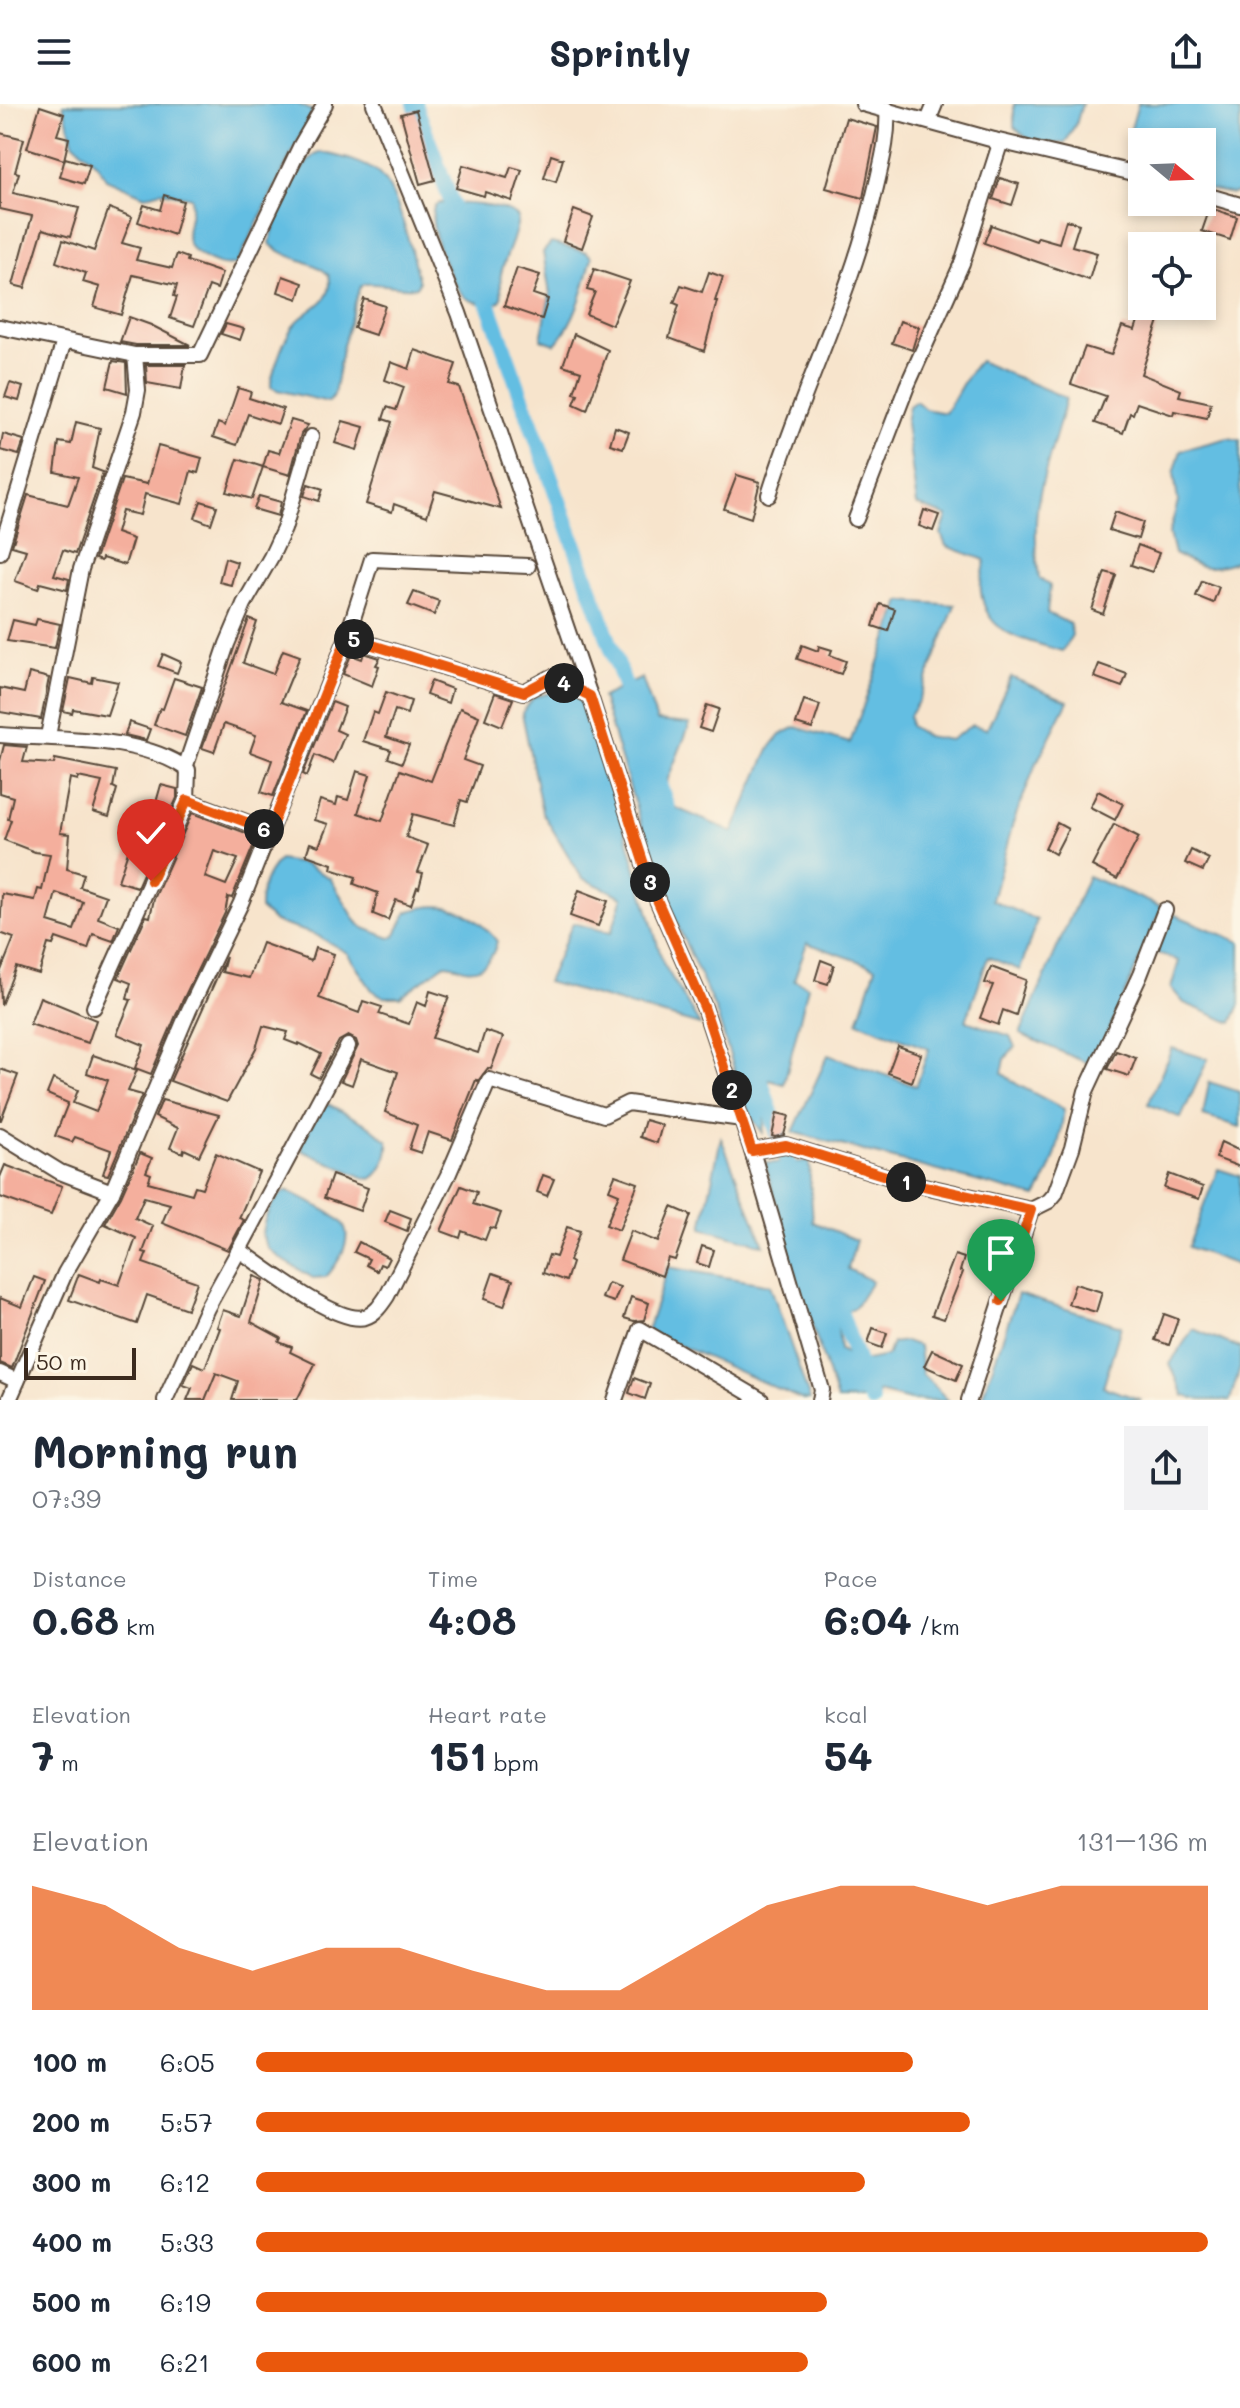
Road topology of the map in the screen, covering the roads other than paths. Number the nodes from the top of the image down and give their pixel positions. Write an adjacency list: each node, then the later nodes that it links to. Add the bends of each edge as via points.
1 (324, 104): 13 (street, via 200,355)
2 (374, 104): 20 (street, via 459,313)
3 (863, 104): 5 (street)
4 (935, 104): 6 (street)
5 (887, 109): 6 (street); 15 (street, via 889,131 859,249)
6 (928, 121): 7 (street)
7 (994, 140): 8 (street); 16 (street, via 999,147 962,263)
8 (1128, 172)
9 (1216, 198): 10 (street)
10 (1240, 205)
11 (0, 327): 12 (street)
12 (64, 341): 13 (street); 17 (street)
13 (135, 355): 22 (street, via 134,412 81,569)
14 (311, 437): 23 (street, via 288,519 227,644)
15 (769, 495)
16 (856, 519)
17 (0, 552)
18 (528, 566): 19 (street, via 372,559)
19 (347, 637): 20 (street, via 524,692 552,677); 25 (street)
20 (590, 696): 29 (street, via 651,886 704,1007)
21 (0, 735): 22 (street)
22 (48, 736): 23 (street, via 138,749)
23 (185, 768): 24 (street)
24 (187, 800): 25 (street); 27 (street)
25 (270, 831): 32 (street)
26 (1165, 910): 33 (street, via 1086,1091 1055,1194)
27 (94, 1007)
28 (348, 1046): 34 (street)
29 (742, 1119): 31 (street); 34 (street, via 628,1103 604,1115 489,1080 449,1173 375,1312 363,1318 334,1312)
30 (0, 1135): 32 (street, via 60,1172)
31 (752, 1151): 33 (street, via 786,1145 902,1181); 41 (street, via 822,1390)
32 (112, 1192): 36 (street, via 65,1273)
33 (1031, 1210): 42 (street)
34 (239, 1250): 38 (street)
35 (0, 1373): 36 (street)
36 (17, 1381): 37 (street)
37 (9, 1400)
38 (165, 1400)
39 (615, 1400): 40 (street, via 640,1329)
40 (761, 1400)
41 (820, 1400)
42 (969, 1400)

